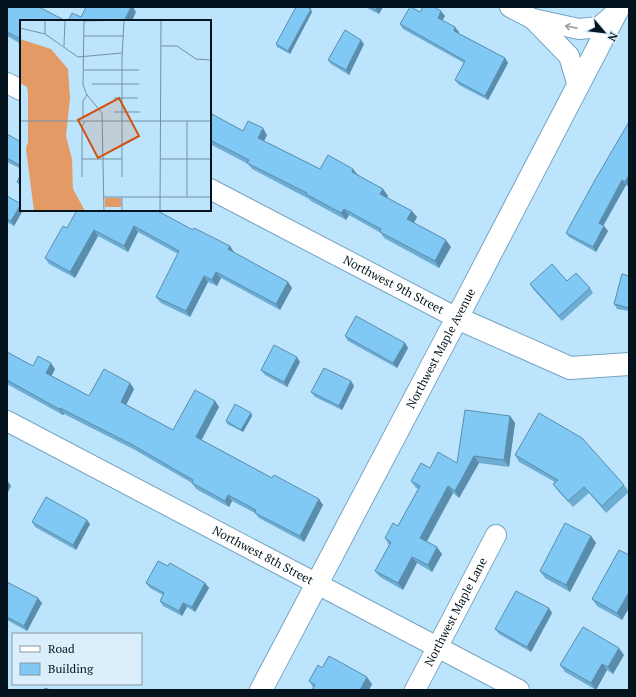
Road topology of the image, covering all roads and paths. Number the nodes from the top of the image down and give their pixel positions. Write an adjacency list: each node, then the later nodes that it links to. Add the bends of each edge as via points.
1 (510, 7): 3 (street)
2 (618, 9): 3 (street, one-way to 3, via 599,27 579,29); 5 (main road, Northwest Maple Avenue)
3 (533, 19): 5 (street, via 569,56)
4 (7, 83): 6 (street)
5 (578, 86): 8 (main road, Northwest Maple Avenue)
6 (20, 90)
7 (211, 190): 8 (street, Northwest 9th Street)
8 (457, 318): 9 (main road, Northwest 9th Street, via 570,368); 12 (main road, Northwest Maple Avenue)
9 (629, 364)
10 (7, 421): 12 (street, Northwest 8th Street)
11 (496, 535): 13 (street, Northwest Maple Lane)
12 (317, 584): 13 (street, Northwest 8th Street); 14 (main road, Northwest Maple Avenue)
13 (437, 647): 15 (street, Northwest Maple Lane); 16 (street, Northwest 8th Street)
14 (261, 690)
15 (415, 690)
16 (519, 690)

